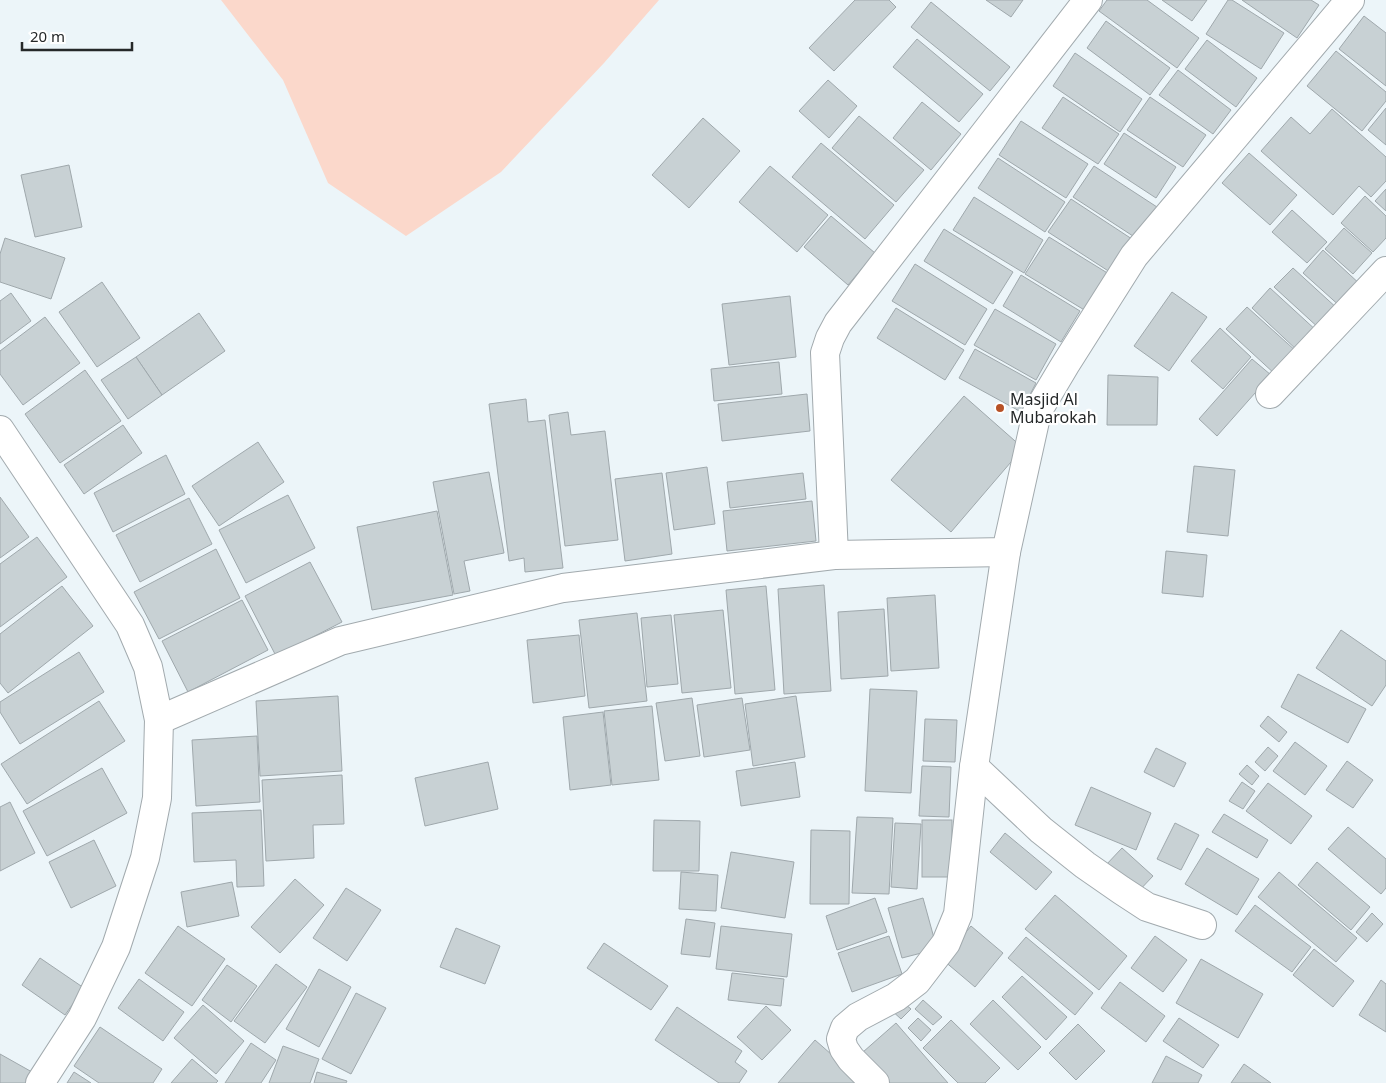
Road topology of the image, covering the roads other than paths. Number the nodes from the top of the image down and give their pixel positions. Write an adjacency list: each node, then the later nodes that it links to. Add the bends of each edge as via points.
1 (1088, 0): 7 (street, via 844,315 830,338 825,353)
2 (1350, 0): 6 (street, via 1134,256 1065,365 1037,412)
3 (1386, 270): 4 (street)
4 (1270, 394)
5 (0, 430): 8 (street, via 130,625 148,667)
6 (1006, 552): 7 (street); 9 (street)
7 (834, 555): 8 (street, via 563,588 340,642)
8 (159, 720): 11 (street, via 157,798 145,858 116,947 82,1018)
9 (974, 768): 10 (street, via 1041,830 1114,885 1147,907); 12 (street, via 958,914 946,943 917,981 896,997 858,1016 845,1028 841,1039 851,1059)
10 (1202, 925)
11 (40, 1083)
12 (875, 1083)

